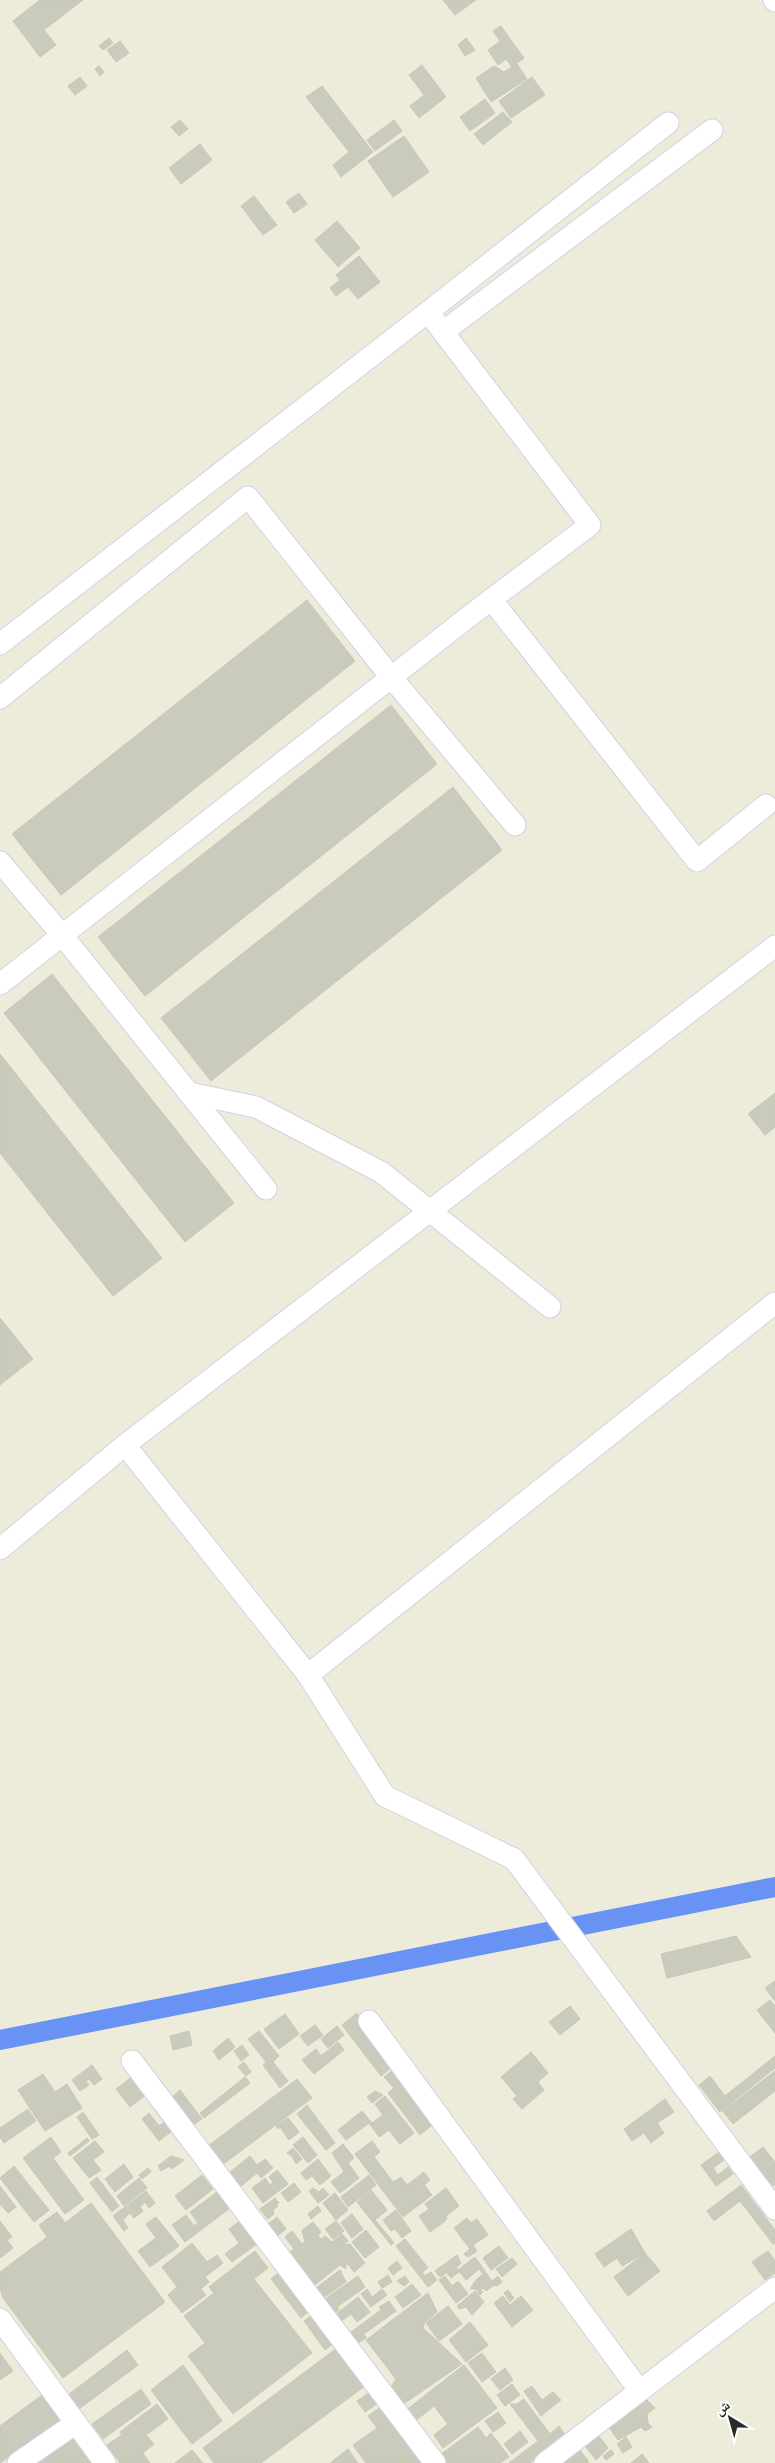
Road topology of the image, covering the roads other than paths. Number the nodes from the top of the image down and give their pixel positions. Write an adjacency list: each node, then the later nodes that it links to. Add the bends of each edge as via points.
1 (668, 123): 3 (street)
2 (712, 130): 4 (street)
3 (428, 312): 4 (street); 6 (street)
4 (443, 332): 5 (street, via 590,525)
5 (491, 599): 7 (street); 9 (street, via 697,861)
6 (0, 644)
7 (391, 677): 8 (street, via 248,497); 10 (street); 12 (street)
8 (0, 698)
9 (766, 805)
10 (515, 825)
11 (0, 862): 12 (street)
12 (62, 935): 14 (street); 15 (street)
13 (775, 946): 17 (street)
14 (0, 984)
15 (189, 1093): 16 (street); 17 (street, via 256,1107 381,1172)
16 (266, 1189)
17 (430, 1211): 19 (street); 20 (street)
18 (775, 1304): 22 (street)
19 (550, 1307)
20 (124, 1446): 21 (street); 22 (street)
21 (0, 1549)
22 (308, 1675): 25 (street, via 385,1796 514,1859)
23 (369, 2021): 28 (street)
24 (132, 2061): 32 (street)
25 (775, 2209)
26 (775, 2288): 28 (street)
27 (0, 2319): 29 (street)
28 (639, 2390): 33 (street)
29 (76, 2423): 30 (street); 31 (street)
30 (18, 2463)
31 (105, 2463)
32 (435, 2463)
33 (545, 2463)

